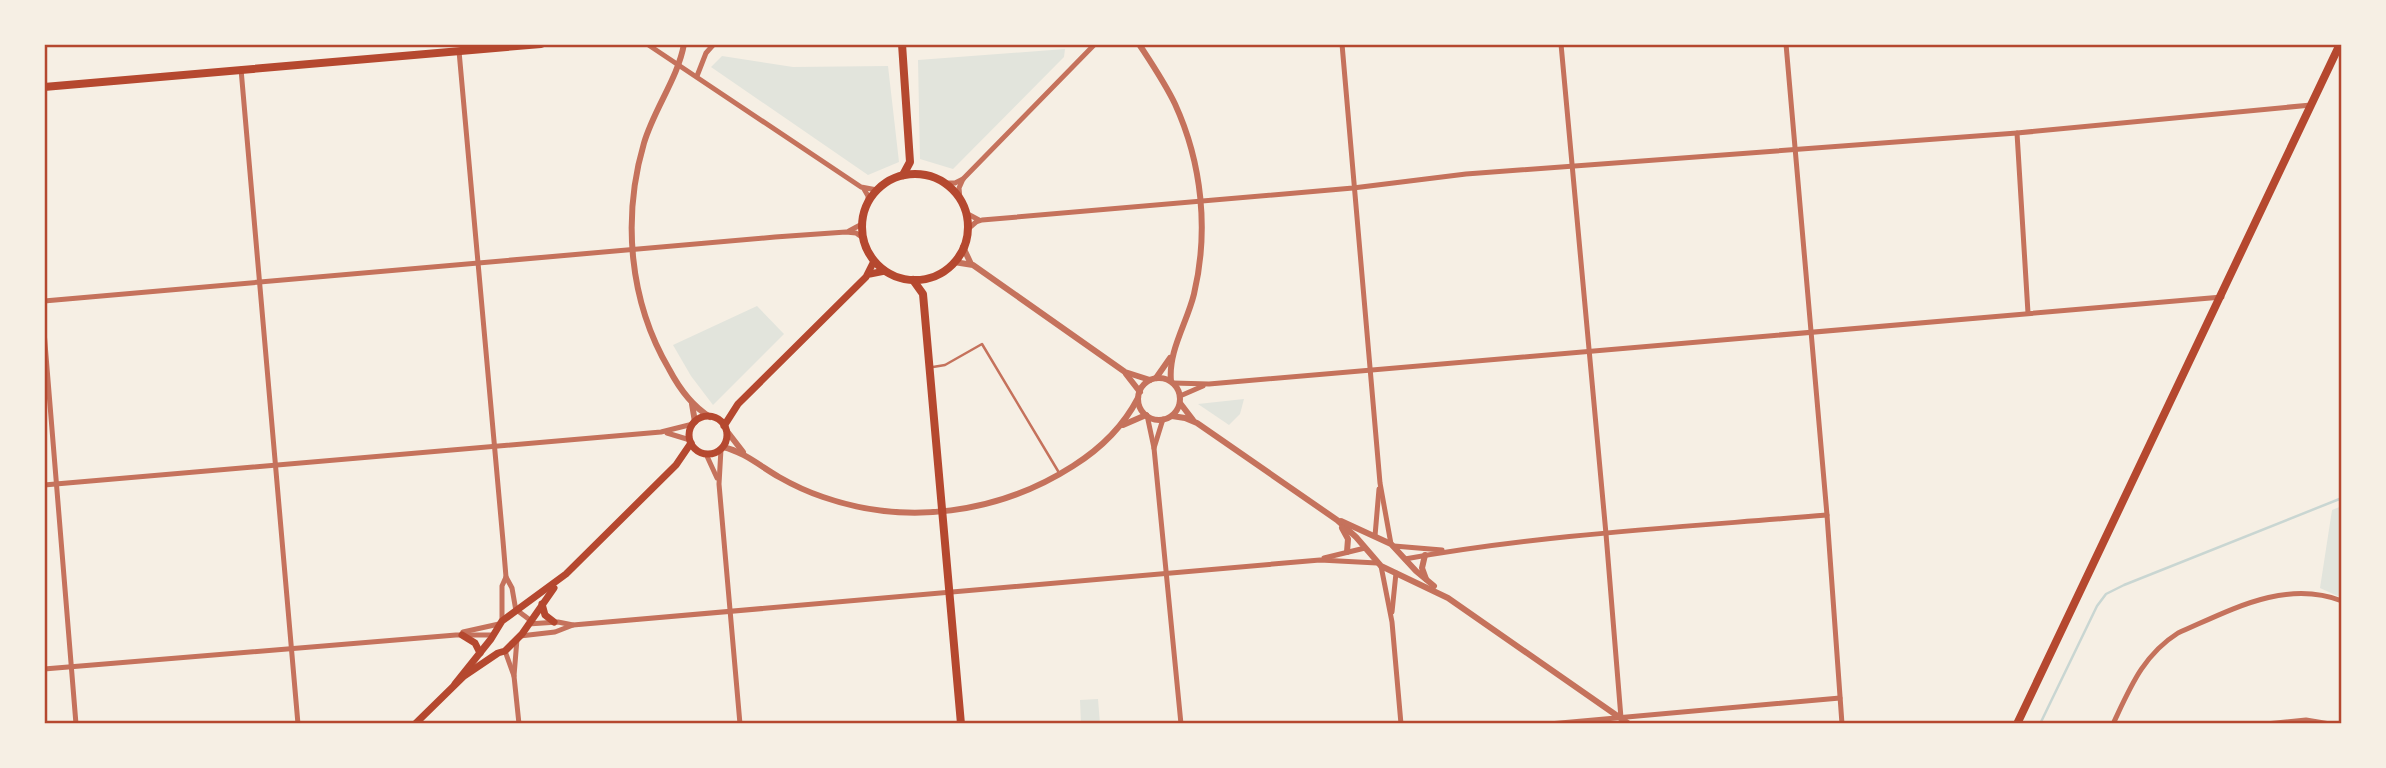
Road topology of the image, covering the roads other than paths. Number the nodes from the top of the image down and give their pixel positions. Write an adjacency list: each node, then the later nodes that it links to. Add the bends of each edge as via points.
1 (541, 44): 12 (main road)
2 (647, 44): 13 (street)
3 (684, 44): 13 (street)
4 (714, 44): 15 (street)
5 (902, 44): 20 (main road)
6 (1096, 44): 24 (street)
7 (1139, 44): 30 (street, via 1166,86 1184,127)
8 (1342, 44): 27 (street)
9 (1560, 44): 21 (street)
10 (1786, 44): 19 (street)
11 (2340, 44): 17 (main road)
12 (460, 51): 14 (main road); 42 (street)
13 (678, 64): 15 (street); 39 (street, via 642,152 633,194)
14 (241, 69): 16 (main road); 48 (street)
15 (697, 76): 26 (street)
16 (44, 87)
17 (2311, 105): 18 (street); 50 (main road)
18 (2017, 133): 19 (street); 52 (street)
19 (1795, 148): 21 (street); 54 (street)
20 (911, 162): 22 (main road); 23 (main road)
21 (1573, 166): 27 (street); 56 (street)
22 (921, 174): 23 (main road); 25 (main road)
23 (904, 175): 28 (main road)
24 (963, 179): 25 (street); 29 (street)
25 (945, 183): 29 (main road)
26 (861, 187): 28 (street); 31 (street)
27 (1353, 188): 30 (street); 58 (street)
28 (877, 190): 31 (main road)
29 (960, 198): 32 (main road)
30 (1201, 201): 33 (street); 55 (street, via 1197,280)
31 (868, 202): 34 (main road)
32 (966, 213): 33 (street); 35 (main road)
33 (982, 220): 35 (street)
34 (862, 224): 36 (street); 37 (main road)
35 (968, 229): 38 (main road)
36 (846, 232): 37 (street); 39 (street)
37 (863, 238): 40 (main road)
38 (963, 247): 41 (main road); 43 (street)
39 (632, 250): 42 (street); 64 (street, via 650,328 666,364)
40 (874, 261): 44 (main road); 45 (main road)
41 (954, 262): 43 (street); 46 (main road)
42 (479, 264): 48 (street); 77 (street)
43 (973, 265): 59 (street)
44 (885, 271): 45 (main road); 47 (main road)
45 (866, 277): 66 (main road)
46 (930, 278): 47 (main road); 49 (main road)
47 (913, 280): 49 (main road)
48 (260, 284): 51 (street); 83 (street)
49 (923, 294): 57 (main road)
50 (2222, 296): 52 (street); 142 (main road)
51 (44, 301)
52 (2028, 313): 54 (street)
53 (44, 331): 86 (street)
54 (1810, 331): 56 (street); 91 (street)
55 (1174, 350): 60 (street); 61 (street)
56 (1590, 350): 58 (street); 93 (street)
57 (930, 367): 84 (lane, via 945,365 982,344); 89 (main road)
58 (1370, 369): 62 (street); 85 (street)
59 (1125, 372): 60 (street); 63 (street)
60 (1153, 379): 61 (street); 63 (street)
61 (1172, 382): 62 (street); 65 (street)
62 (1209, 384): 65 (street)
63 (1139, 395): 67 (street); 74 (street)
64 (690, 399): 69 (street); 71 (street)
65 (1180, 400): 68 (street); 72 (street)
66 (738, 404): 69 (main road); 73 (main road)
67 (1146, 415): 70 (street); 74 (street); 79 (street)
68 (1172, 416): 70 (street); 72 (street)
69 (713, 417): 71 (main road); 73 (main road)
70 (1163, 419): 79 (street)
71 (694, 423): 75 (street); 76 (main road)
72 (1197, 423): 90 (street)
73 (725, 428): 78 (main road); 81 (street)
74 (1118, 428): 84 (street)
75 (661, 432): 76 (street); 77 (street)
76 (690, 442): 80 (main road); 82 (main road)
77 (495, 446): 83 (street); 106 (street)
78 (722, 448): 80 (main road); 81 (street); 87 (street)
79 (1154, 448): 103 (street)
80 (704, 454): 82 (main road); 87 (street)
81 (747, 456): 89 (street, via 797,486 844,503 893,512)
82 (676, 465): 104 (main road)
83 (275, 466): 86 (street); 122 (street)
84 (1060, 474): 89 (street, via 1011,497)
85 (1380, 483): 94 (street); 95 (street)
86 (56, 484): 88 (street); 125 (street)
87 (719, 484): 112 (street)
88 (44, 485)
89 (943, 512): 108 (main road)
90 (1328, 513): 92 (street); 94 (street)
91 (1826, 515): 93 (street); 129 (street)
92 (1337, 520): 96 (street); 98 (street, via 1348,539)
93 (1606, 534): 97 (street); 130 (street)
94 (1374, 535): 95 (street); 96 (street)
95 (1392, 545): 97 (street); 101 (street)
96 (1364, 547): 98 (street); 102 (street)
97 (1456, 550): 99 (street)
98 (1346, 552): 100 (street)
99 (1425, 555): 101 (street); 107 (street, via 1422,568)
100 (1320, 560): 102 (street); 103 (street)
101 (1406, 560): 105 (street); 107 (street)
102 (1379, 564): 105 (street); 116 (street)
103 (1167, 573): 108 (street); 137 (street)
104 (566, 574): 111 (main road); 113 (main road)
105 (1397, 574): 109 (street); 116 (street)
106 (506, 577): 113 (street); 117 (street)
107 (1429, 583): 109 (street)
108 (950, 591): 112 (street); 136 (main road)
109 (1448, 598): 130 (street)
110 (2342, 601): 143 (street, via 2286,593 2178,633 2145,661)
111 (542, 604): 114 (main road); 115 (main road, via 545,615)
112 (730, 610): 118 (street); 135 (street)
113 (517, 611): 114 (street); 117 (main road)
114 (529, 622): 115 (street); 121 (main road)
115 (554, 622): 118 (street)
116 (1392, 622): 138 (street)
117 (501, 623): 119 (street); 120 (main road)
118 (573, 625): 121 (street)
119 (459, 635): 120 (street); 122 (street); 124 (main road, via 475,643)
120 (492, 637): 123 (street, via 495,647); 124 (main road)
121 (519, 637): 123 (main road); 127 (street)
122 (291, 648): 125 (street); 132 (street)
123 (504, 651): 127 (street); 128 (main road)
124 (480, 653): 128 (main road)
125 (71, 667): 126 (street); 131 (street)
126 (44, 669)
127 (514, 676): 134 (street)
128 (455, 684): 133 (main road)
129 (1840, 698): 130 (street); 141 (street)
130 (1621, 718): 139 (street); 140 (street)
131 (76, 724)
132 (298, 724)
133 (415, 724)
134 (519, 724)
135 (740, 724)
136 (961, 724)
137 (1181, 724)
138 (1401, 724)
139 (1549, 724)
140 (1629, 724)
141 (1842, 724)
142 (2017, 724)
143 (2113, 724)
144 (2266, 724): 145 (street, via 2306,720)
145 (2330, 724)

